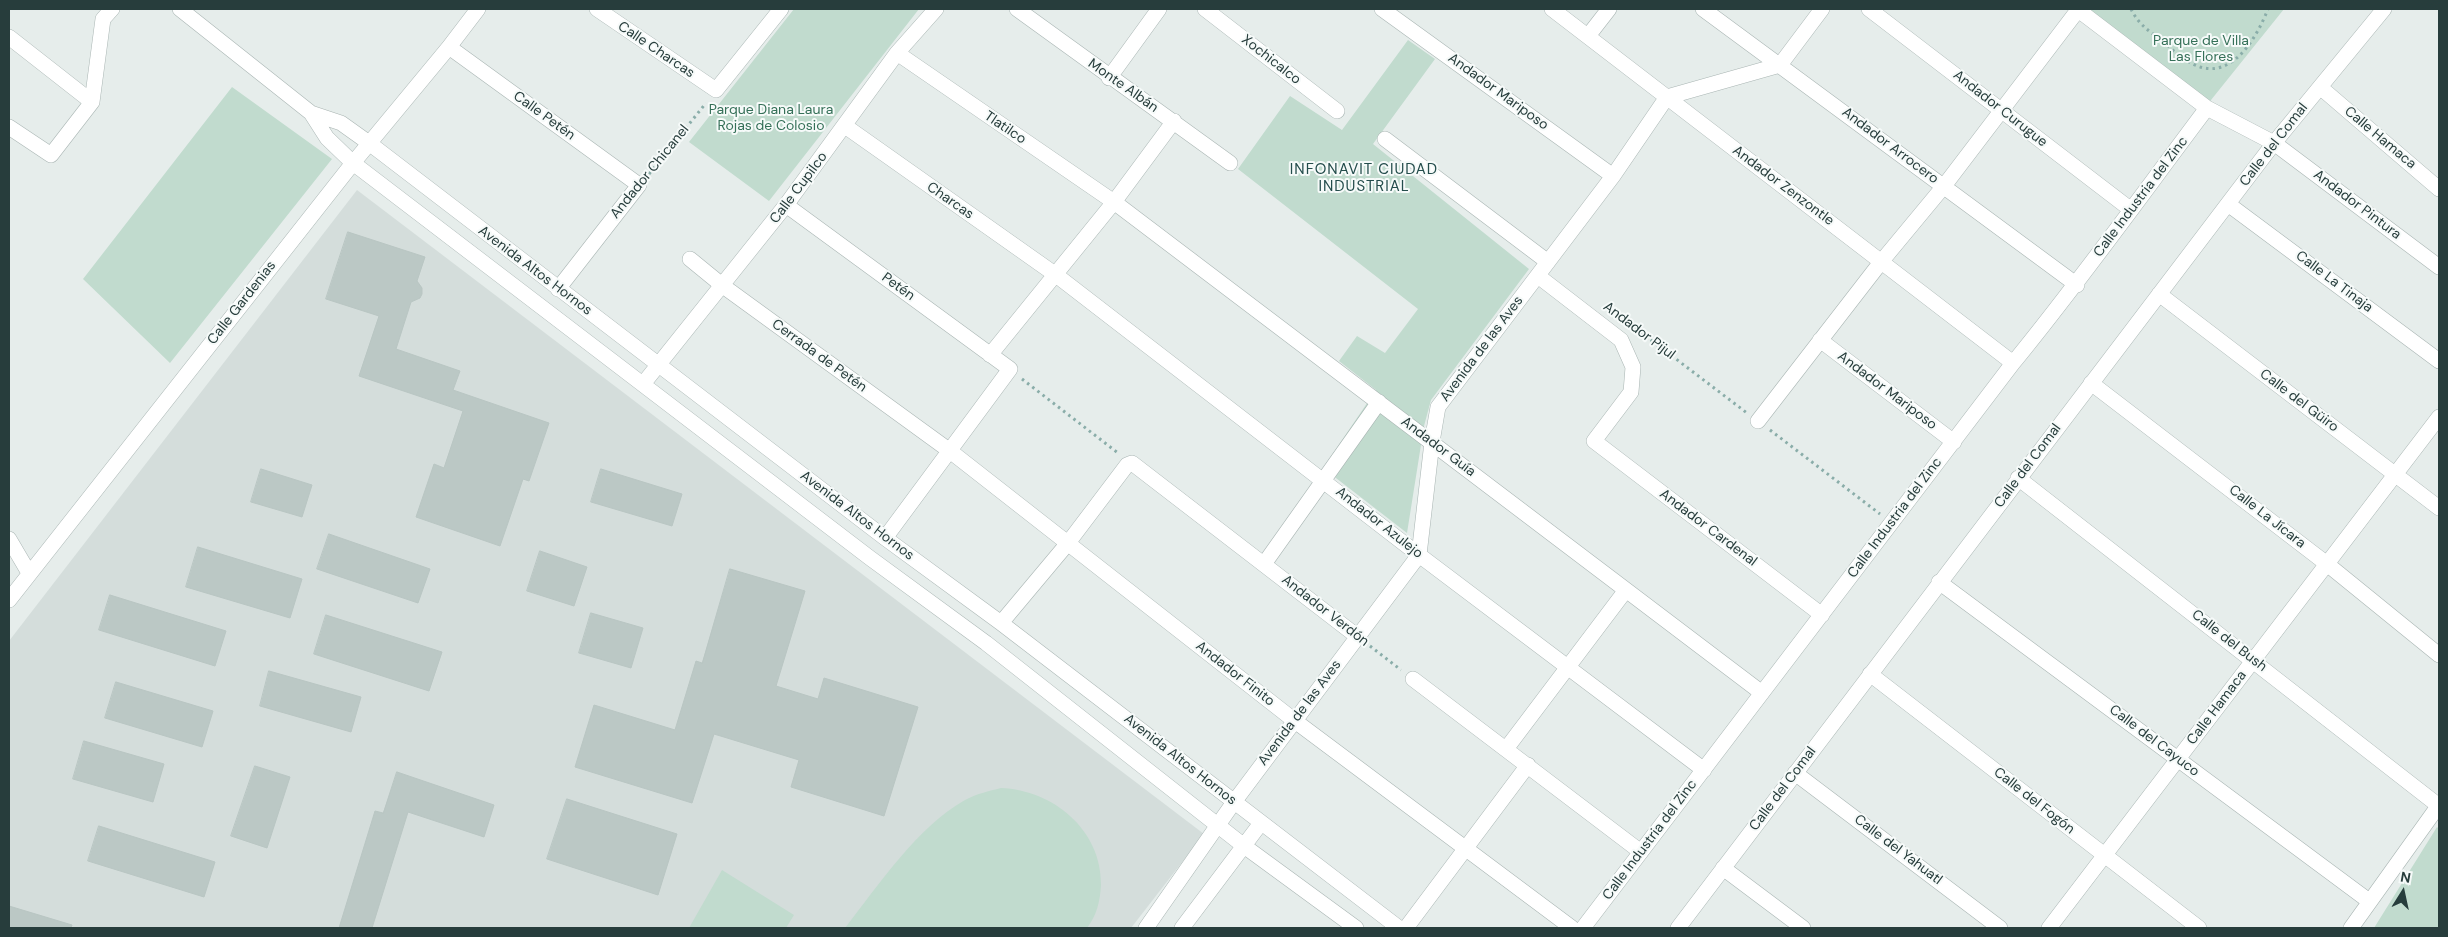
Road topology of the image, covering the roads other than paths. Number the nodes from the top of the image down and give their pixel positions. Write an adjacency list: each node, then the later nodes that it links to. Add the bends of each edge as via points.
1 (112, 9): 26 (street, via 103,19)
2 (180, 9): 30 (street, Avenida Altos Hornos)
3 (478, 9): 20 (street, Calle Gardenias)
4 (596, 9): 5 (street, Calle Charcas, via 716,90)
5 (781, 9)
6 (936, 9): 21 (street, Calle Cupilco)
7 (1016, 9): 23 (street, Monte Albán)
8 (1159, 9): 23 (street)
9 (1205, 9): 29 (street, Xochicalco)
10 (1382, 9): 39 (street, Andador Mariposo)
11 (1552, 9): 18 (street, Andador Zenzontle)
12 (1609, 9): 18 (street)
13 (1703, 9): 22 (street, Andador Arrocero)
14 (1822, 9): 22 (street)
15 (1870, 9): 28 (street, Andador Curugue)
16 (2078, 9): 27 (street, Andador Pintura); 28 (street)
17 (2384, 9): 24 (street, Calle del Comal)
18 (1588, 36): 25 (street, Andador Zenzontle)
19 (9, 37): 26 (street)
20 (450, 48): 35 (street, Calle Gardenias); 40 (street, Calle Petén)
21 (897, 53): 33 (street, Calle Cupilco); 43 (street, Tlatilco)
22 (1780, 64): 25 (street); 41 (street, Andador Arrocero)
23 (1110, 78): 31 (street, Monte Albán)
24 (2320, 87): 36 (street, Calle del Comal); 42 (street, Calle Hamaca)
25 (1667, 97): 39 (street, Avenida de las Aves); 49 (street, Andador Zenzontle)
26 (92, 102): 32 (street, via 51,155)
27 (2207, 108): 36 (street, Andador Pintura); 46 (street, Calle Industria del Zinc)
28 (2002, 110): 41 (street); 46 (street, Andador Curugue)
29 (1337, 112)
30 (310, 113): 35 (street, Avenida Altos Hornos, via 340,123); 37 (street, Avenida Altos Hornos, via 328,138)
31 (1174, 121): 38 (street, Monte Albán); 43 (street)
32 (9, 126)
33 (845, 126): 45 (street, Calle Cupilco); 51 (street, Charcas)
34 (1385, 139): 48 (street)
35 (369, 143): 37 (street, Calle Gardenias); 55 (street, Avenida Altos Hornos)
36 (2274, 143): 44 (street, Calle del Comal); 50 (street, Andador Pintura)
37 (353, 163): 63 (street, Avenida Altos Hornos); 80 (street, Calle Gardenias)
38 (1230, 163)
39 (1613, 176): 48 (street, Avenida de las Aves)
40 (640, 185): 55 (street, Andador Chicanel)
41 (1944, 186): 49 (street); 53 (street, Andador Arrocero)
42 (2439, 189)
43 (1114, 202): 51 (street); 64 (street, Andador Guía)
44 (2228, 204): 56 (street, Calle del Comal); 59 (street, Calle La Tinaja)
45 (786, 205): 54 (street, Calle Cupilco); 58 (street, Petén)
46 (2130, 209): 53 (street, Calle Industria del Zinc)
47 (690, 259): 54 (street, Cerrada de Petén)
48 (1548, 262): 52 (street, Avenida de las Aves)
49 (1882, 262): 57 (street); 60 (street, Andador Zenzontle)
50 (2439, 267)
51 (1056, 275): 58 (street); 72 (street, Andador Azulejo)
52 (1538, 276): 67 (street, Avenida de las Aves, via 1438,407); 84 (street, Andador Cardenal, via 1621,340 1633,367 1631,392 1594,442)
53 (2077, 285): 60 (street, Calle Industria del Zinc)
54 (722, 286): 61 (street, Calle Cupilco); 69 (street, Cerrada de Petén)
55 (558, 289): 61 (street, Avenida Altos Hornos)
56 (2159, 294): 62 (street, Calle del Comal); 70 (street, Calle del Güiro)
57 (1820, 340): 66 (street); 68 (street, Andador Mariposo)
58 (990, 355): 69 (street, Petén, via 1010,369)
59 (2439, 361)
60 (2013, 363): 68 (street, Calle Industria del Zinc)
61 (659, 364): 63 (street, Calle Cupilco); 74 (street, Avenida Altos Hornos)
62 (2091, 382): 71 (street, Calle del Comal); 79 (street, Calle La Jícara)
63 (643, 384): 102 (street, Avenida Altos Hornos, via 986,643)
64 (1379, 402): 67 (street, Andador Guía); 72 (street)
65 (2439, 417): 70 (street, Calle Hamaca)
66 (1758, 421)
67 (1432, 442): 77 (street, Avenida de las Aves); 82 (street, Andador Guía)
68 (1954, 442): 84 (street, Calle Industria del Zinc)
69 (950, 451): 74 (street); 76 (street, Andador Finito)
70 (2396, 474): 73 (street, Calle del Güiro); 79 (street, Calle Hamaca)
71 (2018, 478): 81 (street, Calle del Comal); 88 (street, Calle del Bush)
72 (1325, 480): 77 (street, Andador Azulejo); 78 (street)
73 (2439, 508)
74 (885, 538): 85 (street, Avenida Altos Hornos)
75 (9, 539): 80 (street)
76 (1068, 543): 78 (street, Andador Verdón, via 1127,465 1132,463); 85 (street); 93 (street, Andador Finito)
77 (1418, 555): 86 (street, Avenida de las Aves); 89 (street, Andador Azulejo)
78 (1264, 564): 86 (street, Andador Verdón)
79 (2327, 564): 87 (street, Calle La Jícara); 88 (street, Calle Hamaca)
80 (29, 573): 83 (street, Calle Gardenias)
81 (1939, 582): 90 (street, Calle del Comal); 95 (street, Calle del Cayuco)
82 (1626, 590): 89 (street); 92 (street, Andador Guía)
83 (9, 600)
84 (1822, 615): 92 (street, Calle Industria del Zinc)
85 (1001, 623): 99 (street, Avenida Altos Hornos)
86 (1358, 637): 93 (street, Avenida de las Aves)
87 (2439, 655)
88 (2254, 660): 95 (street, Calle Hamaca); 100 (street, Calle del Bush)
89 (1568, 667): 94 (street); 97 (street, Andador Azulejo)
90 (1870, 674): 98 (street, Calle del Comal); 106 (street, Calle del Fogón)
91 (1413, 679): 94 (street)
92 (1762, 693): 97 (street, Calle Industria del Zinc)
93 (1295, 720): 99 (street, Avenida de las Aves); 104 (street, Andador Finito)
94 (1506, 749): 96 (street)
95 (2178, 759): 106 (street, Calle Hamaca); 108 (street, Calle del Cayuco)
96 (1528, 765): 104 (street); 105 (street)
97 (1704, 770): 105 (street, Calle Industria del Zinc)
98 (1795, 773): 107 (street, Calle del Comal); 118 (street, Calle del Yahuatl)
99 (1234, 802): 101 (street, Avenida Altos Hornos); 102 (street, Avenida de las Aves)
100 (2439, 806): 108 (street)
101 (1261, 823): 103 (street); 112 (street, Avenida Altos Hornos)
102 (1219, 826): 103 (street, Avenida Altos Hornos); 109 (street, Avenida de las Aves)
103 (1244, 846): 110 (street); 111 (street, Avenida Altos Hornos)
104 (1466, 847): 113 (street); 114 (street, Andador Finito)
105 (1641, 852): 115 (street, Calle Industria del Zinc)
106 (2104, 855): 119 (street, Calle Hamaca); 120 (street, Calle del Fogón)
107 (1723, 868): 116 (street, Calle del Comal); 117 (street)
108 (2369, 901): 121 (street)
109 (1146, 928)
110 (1182, 928)
111 (1356, 928)
112 (1399, 928)
113 (1406, 928)
114 (1572, 928)
115 (1583, 928)
116 (1678, 928)
117 (1803, 928)
118 (2000, 928)
119 (2049, 928)
120 (2199, 928)
121 (2351, 928)

